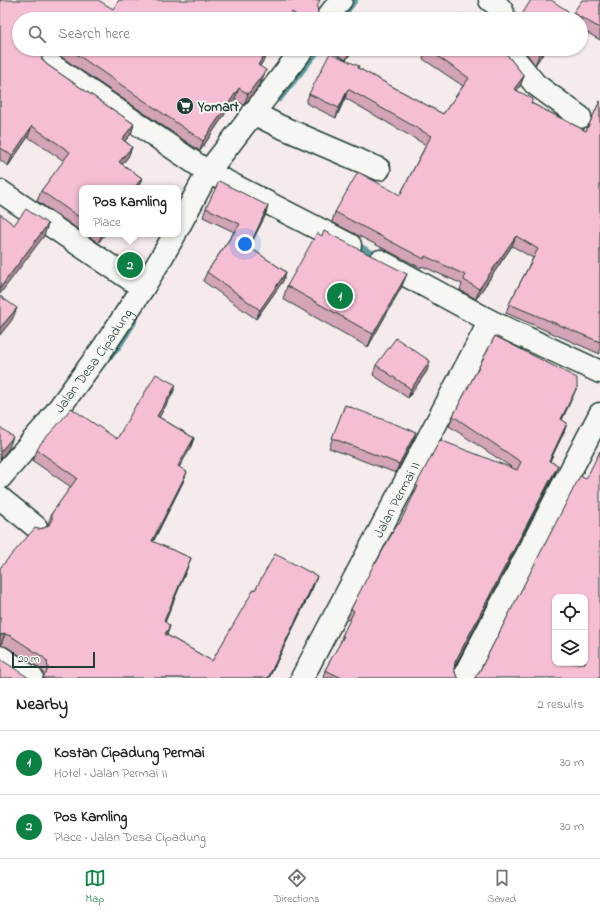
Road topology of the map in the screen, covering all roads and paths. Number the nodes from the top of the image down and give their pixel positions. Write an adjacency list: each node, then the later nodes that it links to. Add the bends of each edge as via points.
1 (341, 0): 3 (street)
2 (490, 0): 4 (street)
3 (332, 12)
4 (503, 12)
5 (298, 56): 8 (street)
6 (512, 56): 9 (street, via 535,84)
7 (50, 64): 11 (street)
8 (253, 113): 10 (street); 11 (street)
9 (580, 117)
10 (380, 169)
11 (208, 172): 13 (street); 16 (street)
12 (0, 192): 15 (street)
13 (181, 222)
14 (173, 237): 15 (street, Jalan Desa Cipadung)
15 (143, 288): 19 (street, Jalan Desa Cipadung, via 48,423)
16 (490, 321): 17 (street); 24 (street, Jalan Permai II)
17 (600, 372)
18 (600, 414): 25 (street)
19 (0, 478)
20 (0, 498): 21 (street)
21 (36, 527)
22 (0, 657): 23 (street)
23 (32, 678)
24 (302, 678)
25 (463, 678)

